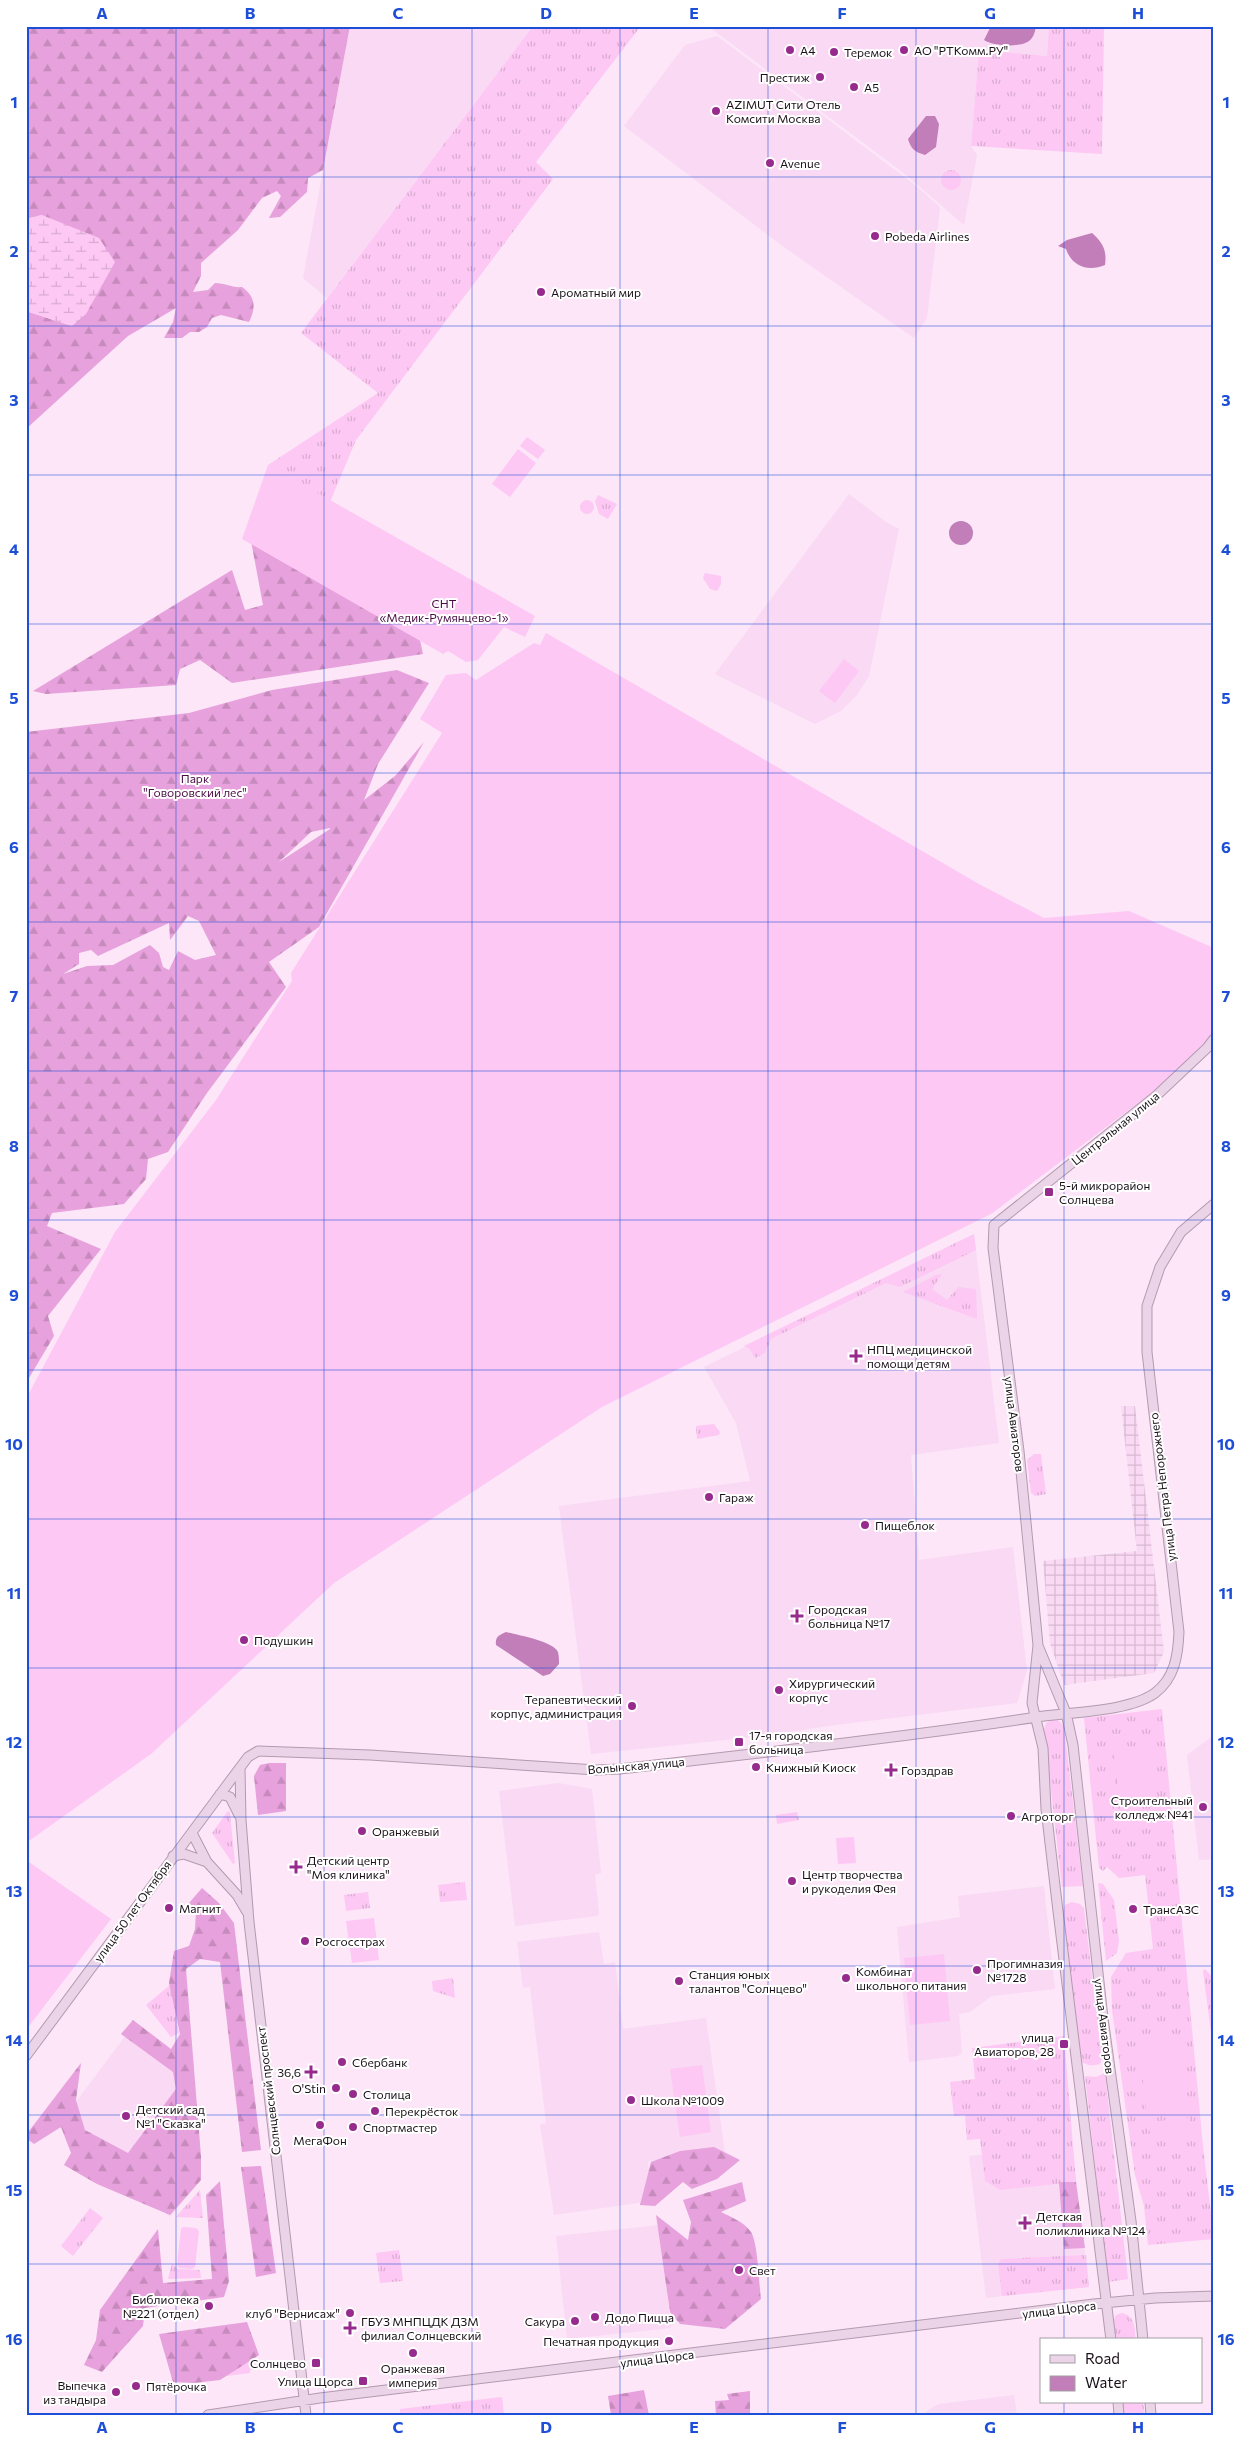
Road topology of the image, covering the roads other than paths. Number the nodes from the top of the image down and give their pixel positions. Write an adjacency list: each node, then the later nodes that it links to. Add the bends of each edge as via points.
1 (1214, 1039): 3 (street, Центральная улица, via 1156,1096)
2 (1214, 1204): 5 (street, улица Петра Непорожнего, via 1181,1232 1160,1267 1147,1306 1147,1352 1178,1623 1178,1657 1162,1686 1143,1700)
3 (1011, 1210): 4 (street, улица Авиаторов, via 994,1224 993,1248 1019,1451)
4 (1038, 1645): 5 (street, улица Авиаторов); 6 (street, улица Авиаторов, via 1032,1703)
5 (1066, 1713): 6 (street); 16 (street, улица Авиаторов, via 1073,1745 1103,2018)
6 (1037, 1717): 7 (street, Волынская улица, via 596,1770 258,1751); 17 (street, улица Авиаторов)
7 (240, 1767): 8 (street, улица 50 лет Октября); 9 (street, Солнцевский проспект)
8 (220, 1794): 9 (street, via 230,1797); 10 (street, улица 50 лет Октября)
9 (241, 1820): 13 (street, Солнцевский проспект)
10 (192, 1833): 11 (street, улица 50 лет Октября); 12 (street)
11 (173, 1856): 12 (street, via 184,1854); 14 (street, улица 50 лет Октября)
12 (207, 1862): 13 (street, via 237,1895)
13 (249, 1922): 20 (street, Солнцевский проспект)
14 (26, 2056)
15 (1214, 2296): 16 (street, улица Щорса)
16 (1140, 2300): 17 (street, улица Щорса); 19 (street, улица Авиаторов)
17 (1106, 2303): 18 (street, улица Авиаторов); 20 (street, улица Щорса)
18 (1111, 2338)
19 (1143, 2338)
20 (304, 2402): 21 (street, улица Щорса); 22 (street, Солнцевский проспект)
21 (208, 2415)
22 (306, 2415)

